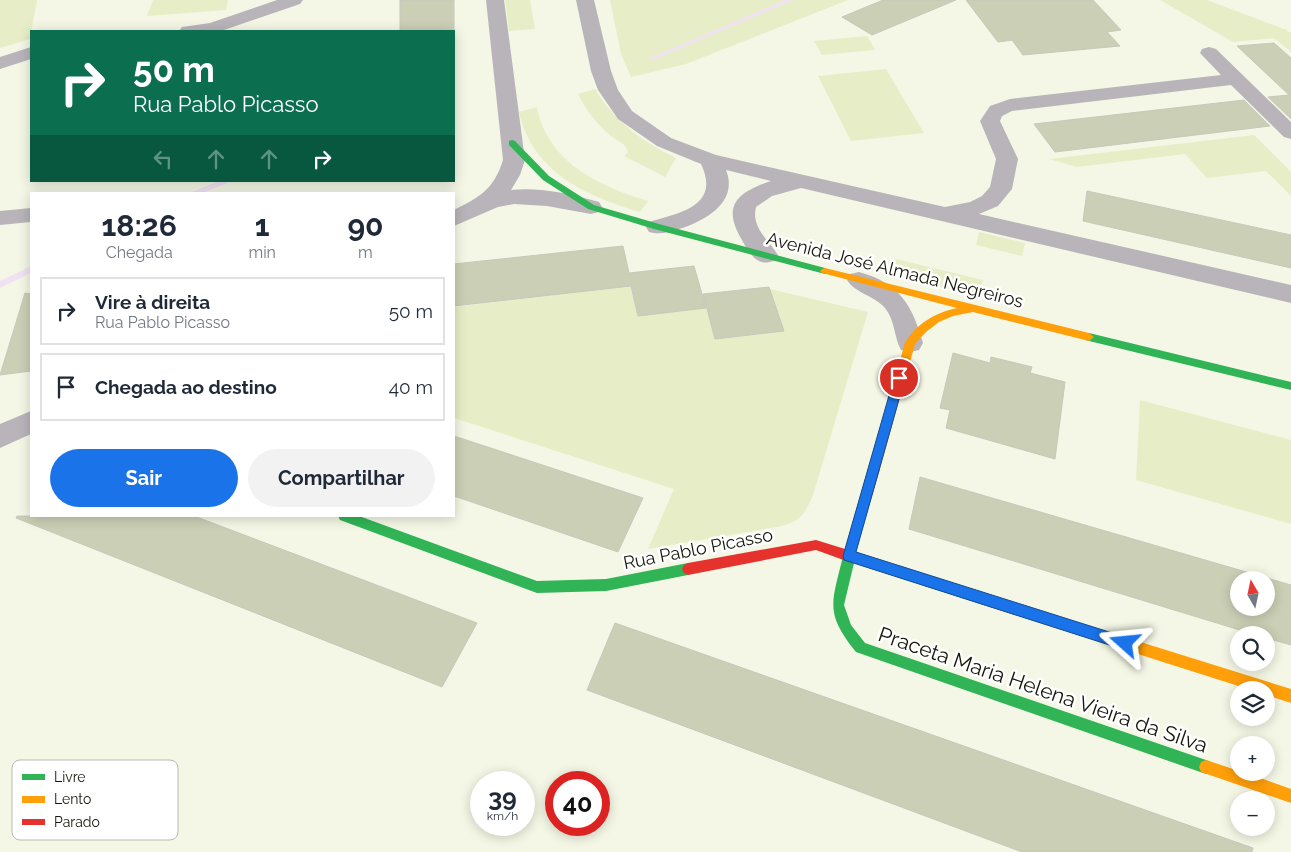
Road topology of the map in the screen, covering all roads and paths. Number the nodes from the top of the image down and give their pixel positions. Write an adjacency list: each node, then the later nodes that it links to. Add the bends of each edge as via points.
1 (495, 0): 10 (street)
2 (585, 0): 11 (street, via 601,71 624,116 664,142)
3 (284, 1): 4 (street, via 213,28)
4 (196, 30)
5 (30, 53): 7 (street)
6 (1209, 53): 8 (street)
7 (0, 63)
8 (1236, 79): 9 (street); 13 (street, via 1003,107 993,113 990,121 1005,151)
9 (1291, 133)
10 (512, 143): 14 (street, via 514,160 510,176 499,192); 15 (street, Avenida José Almada Negreiros, via 546,178)
11 (710, 160): 12 (street); 20 (street, via 718,180 717,194 707,207 688,220)
12 (804, 181): 17 (street); 22 (street, via 776,186 746,203 742,213 743,226)
13 (1001, 188): 17 (street, via 990,202); 21 (street, via 1010,209 1020,220)
14 (482, 206): 15 (street, via 523,196); 19 (street)
15 (591, 207): 20 (street, Avenida José Almada Negreiros)
16 (30, 214): 18 (street)
17 (946, 214): 21 (street)
18 (0, 218)
19 (455, 220)
20 (657, 227): 22 (street, Avenida José Almada Negreiros)
21 (1050, 238): 24 (street)
22 (766, 256): 23 (street, Avenida José Almada Negreiros)
23 (859, 280): 25 (street, Avenida José Almada Negreiros); 26 (street, via 895,302 903,316)
24 (1291, 294)
25 (973, 309): 26 (street, via 941,314 918,330); 27 (street, Avenida José Almada Negreiros)
26 (910, 343): 31 (street)
27 (1291, 386)
28 (30, 422): 29 (street)
29 (0, 437)
30 (347, 517): 31 (street, Rua Pablo Picasso, via 537,587 606,585 816,545)
31 (849, 556): 32 (street); 33 (street, Praceta Maria Helena Vieira da Silva, via 838,605 845,628 861,648)
32 (1291, 696)
33 (1291, 796)

